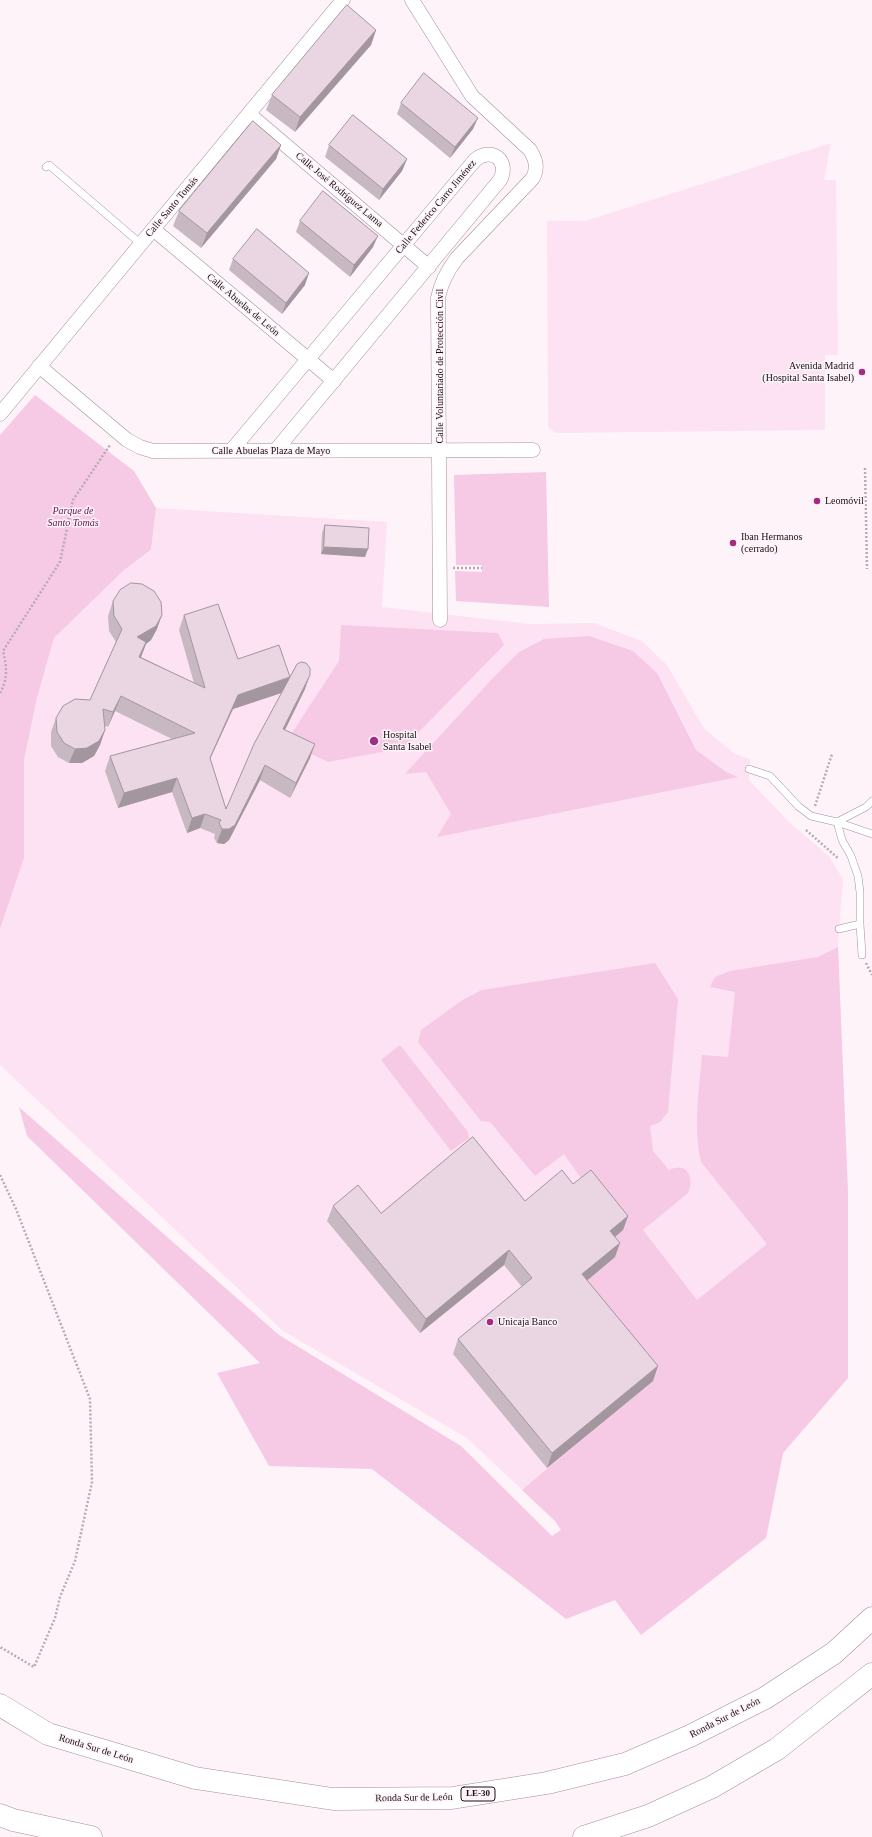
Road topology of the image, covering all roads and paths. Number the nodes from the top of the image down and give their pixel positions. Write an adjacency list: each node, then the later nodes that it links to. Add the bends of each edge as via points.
1 (343, 0): 3 (street, Calle Santo Tomás)
2 (412, 0): 16 (street, Calle Voluntariado de Protección Civil, via 469,91 530,150 537,169 533,178 457,258 440,284)
3 (249, 114): 5 (street, Calle Santo Tomás); 7 (street, Calle José Rodríguez Lama)
4 (46, 167): 6 (lane, via 49,166)
5 (153, 230): 6 (street, Calle Santo Tomás); 9 (street, Calle Abuelas de León)
6 (141, 244): 10 (street, Calle Santo Tomás)
7 (403, 245): 8 (street, Calle José Rodríguez Lama); 8 (street, Calle Federico Carro Jiménez, via 475,160 481,155 488,154 500,160 504,174 500,180); 9 (street, Calle Federico Carro Jiménez)
8 (429, 266): 11 (street, Calle Federico Carro Jiménez)
9 (308, 359): 11 (street, Calle Abuelas de León); 14 (street, Calle Federico Carro Jiménez)
10 (39, 366): 12 (street, Calle Santo Tomás); 13 (street, Calle Abuelas Plaza de Mayo)
11 (334, 381): 15 (street, Calle Federico Carro Jiménez)
12 (0, 414)
13 (119, 433): 14 (street, Calle Abuelas Plaza de Mayo, via 140,447 153,451); 23 (path, via 73,500 60,562)
14 (231, 450): 15 (street, Calle Abuelas Plaza de Mayo)
15 (276, 450): 16 (street, Calle Abuelas Plaza de Mayo)
16 (439, 450): 17 (street, Calle Abuelas Plaza de Mayo); 19 (street, Calle Voluntariado de Protección Civil)
17 (533, 450)
18 (865, 468): 21 (path)
19 (440, 568): 20 (path); 22 (street, Calle Voluntariado de Protección Civil)
20 (482, 568)
21 (868, 569)
22 (440, 620)
23 (1, 650): 24 (path, via 7,667 5,684)
24 (0, 693)
25 (832, 754): 28 (path)
26 (749, 769): 29 (lane, via 770,776 811,816)
27 (872, 801): 29 (lane, via 866,807)
28 (814, 808)
29 (837, 822): 31 (lane); 33 (lane, via 858,876)
30 (806, 830): 32 (path, via 835,854)
31 (872, 834)
32 (843, 865)
33 (860, 924): 34 (lane); 35 (lane)
34 (839, 928)
35 (862, 955)
36 (0, 1175): 38 (path, via 16,1209 90,1399 92,1482 75,1562 34,1667)
37 (872, 1618): 42 (highway, Ronda Sur de León / LE-30, via 834,1653 765,1698 683,1740 625,1764 547,1783 452,1798 333,1799 195,1778)
38 (0, 1647)
39 (872, 1674): 45 (highway, via 777,1749 712,1787 648,1816)
40 (0, 1705): 42 (highway, Ronda Sur de León / LE-30)
41 (0, 1717): 42 (highway)
42 (48, 1734)
43 (4, 1817): 44 (highway)
44 (91, 1837)
45 (584, 1837)

